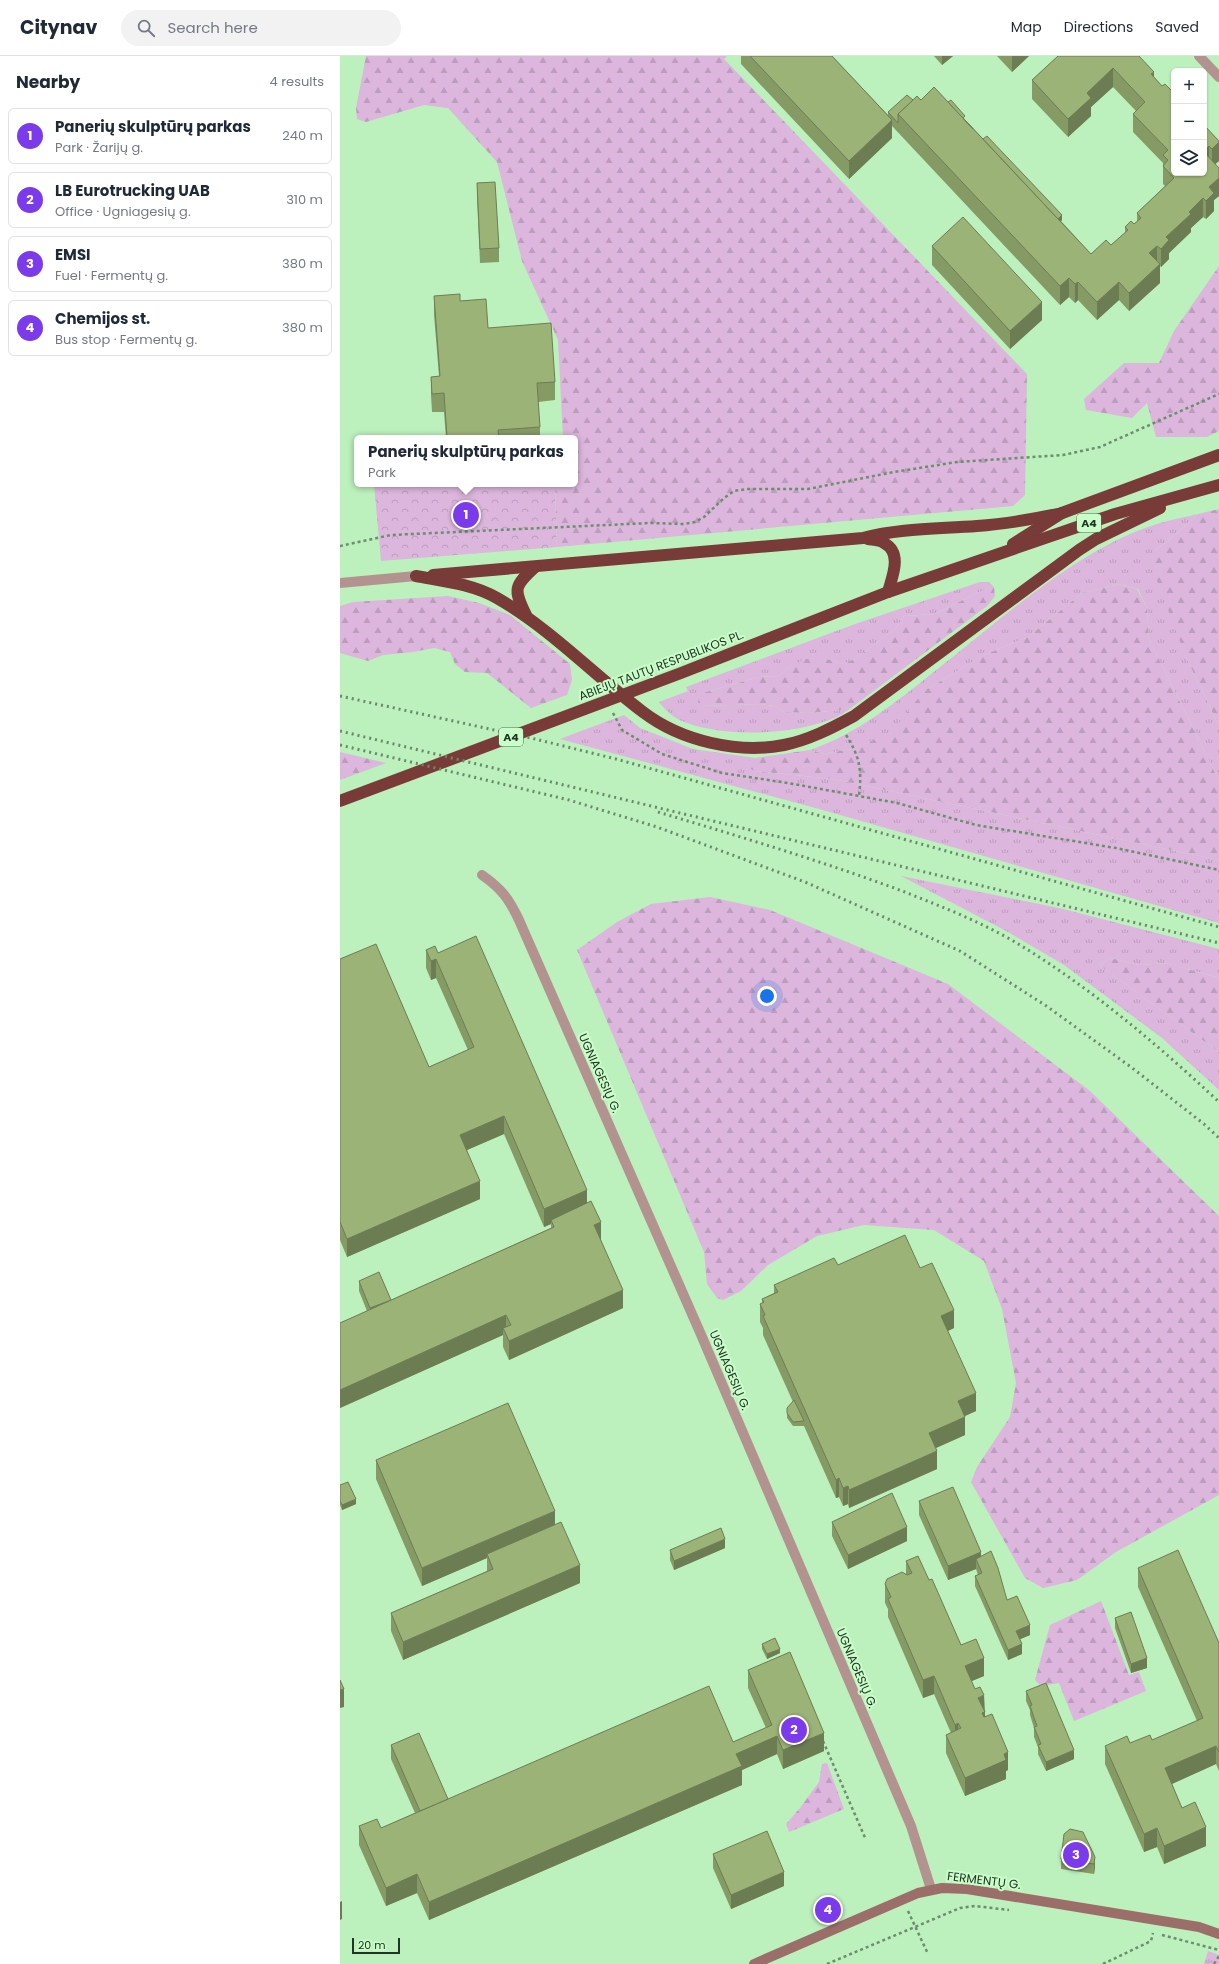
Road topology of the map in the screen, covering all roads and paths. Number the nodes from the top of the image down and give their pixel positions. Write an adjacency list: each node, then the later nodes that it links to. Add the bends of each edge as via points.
1 (1199, 56): 2 (street)
2 (1219, 77)
3 (1219, 394): 9 (path, via 1100,447 1063,455 958,462 808,489 734,491 695,522 684,524 650,523 403,534)
4 (1219, 455): 7 (highway, ABIEJŲ TAUTŲ RESPUBLIKOS PL. / A4)
5 (1219, 485): 6 (highway, ABIEJŲ TAUTŲ RESPUBLIKOS PL. / A4)
6 (1186, 495): 10 (highway, ABIEJŲ TAUTŲ RESPUBLIKOS PL. / A4, via 1115,514); 17 (highway, via 1096,539 1079,550)
7 (1062, 513): 8 (highway, via 1009,523); 10 (highway, ABIEJŲ TAUTŲ RESPUBLIKOS PL. / A4)
8 (863, 538): 11 (highway); 14 (highway, via 884,542 893,551 895,567)
9 (340, 546)
10 (993, 556): 14 (highway, ABIEJŲ TAUTŲ RESPUBLIKOS PL. / A4)
11 (535, 567): 12 (highway); 15 (highway, via 520,580 517,590 518,600)
12 (416, 576): 13 (street); 15 (highway, via 472,588 496,597)
13 (340, 582)
14 (888, 592): 19 (highway, ABIEJŲ TAUTŲ RESPUBLIKOS PL. / A4)
15 (526, 615): 17 (highway, via 643,713 690,737 739,746 764,747 803,740)
16 (611, 710): 18 (path, via 622,730 662,754 722,773)
17 (840, 724): 18 (path, via 859,758)
18 (859, 796): 20 (path, via 897,803 976,825 1116,848)
19 (340, 801)
20 (1219, 870)
21 (482, 875): 24 (street, UGNIAGESIŲ G., via 498,886 509,900 519,920 699,1330 911,1826)
22 (822, 1738): 23 (path)
23 (866, 1840)
24 (930, 1889): 25 (main road, FERMENTŲ G.); 29 (main road, FERMENTŲ G., via 953,1887)
25 (902, 1900): 28 (path); 36 (main road, FERMENTŲ G.)
26 (1012, 1911): 28 (path, via 968,1906)
27 (1219, 1925): 29 (main road, FERMENTŲ G.)
28 (915, 1927): 34 (path); 37 (path)
29 (1199, 1927): 32 (main road, FERMENTŲ G.)
30 (1145, 1932): 31 (path)
31 (1153, 1934): 33 (path); 38 (path, via 1151,1941)
32 (1219, 1934)
33 (1219, 1950)
34 (928, 1954)
35 (1219, 1956): 39 (path)
36 (754, 1964)
37 (827, 1964)
38 (1103, 1964)
39 (1214, 1964)

